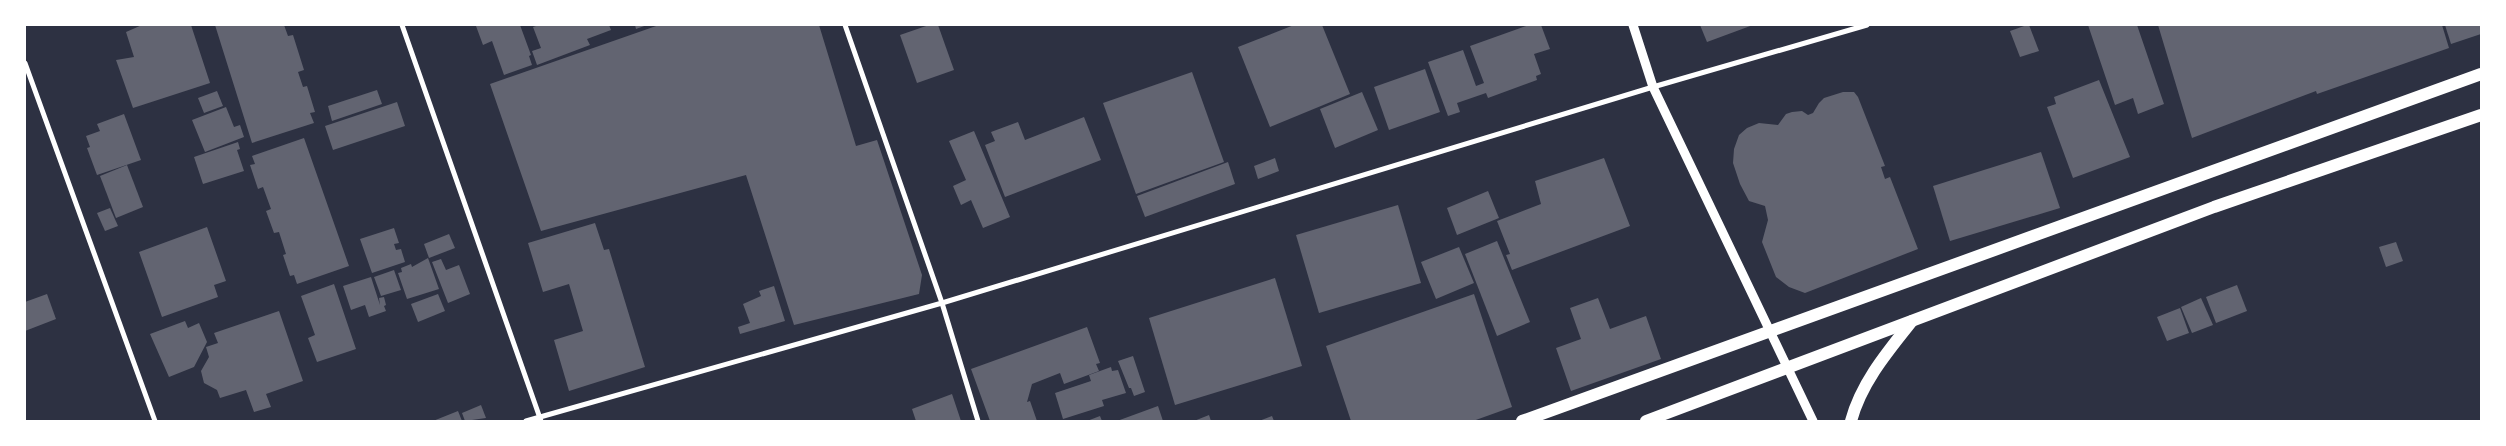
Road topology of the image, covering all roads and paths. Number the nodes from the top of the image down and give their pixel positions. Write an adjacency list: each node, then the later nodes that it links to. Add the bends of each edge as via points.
1 (402, 25): 13 (street)
2 (844, 25): 9 (street)
3 (1633, 25): 7 (street)
4 (1867, 25): 7 (street)
5 (25, 64): 14 (street)
6 (2481, 74): 11 (main road)
7 (1653, 87): 9 (street); 11 (street)
8 (2481, 115): 10 (main road, via 2214,207)
9 (942, 303): 13 (street); 16 (street)
10 (1913, 320): 12 (main road); 20 (main road, via 1881,360)
11 (1770, 331): 12 (street); 17 (main road)
12 (1788, 368): 18 (main road); 19 (street)
13 (541, 419): 15 (street)
14 (155, 421)
15 (526, 421)
16 (978, 421)
17 (1522, 421)
18 (1646, 421)
19 (1813, 421)
20 (1851, 421)

